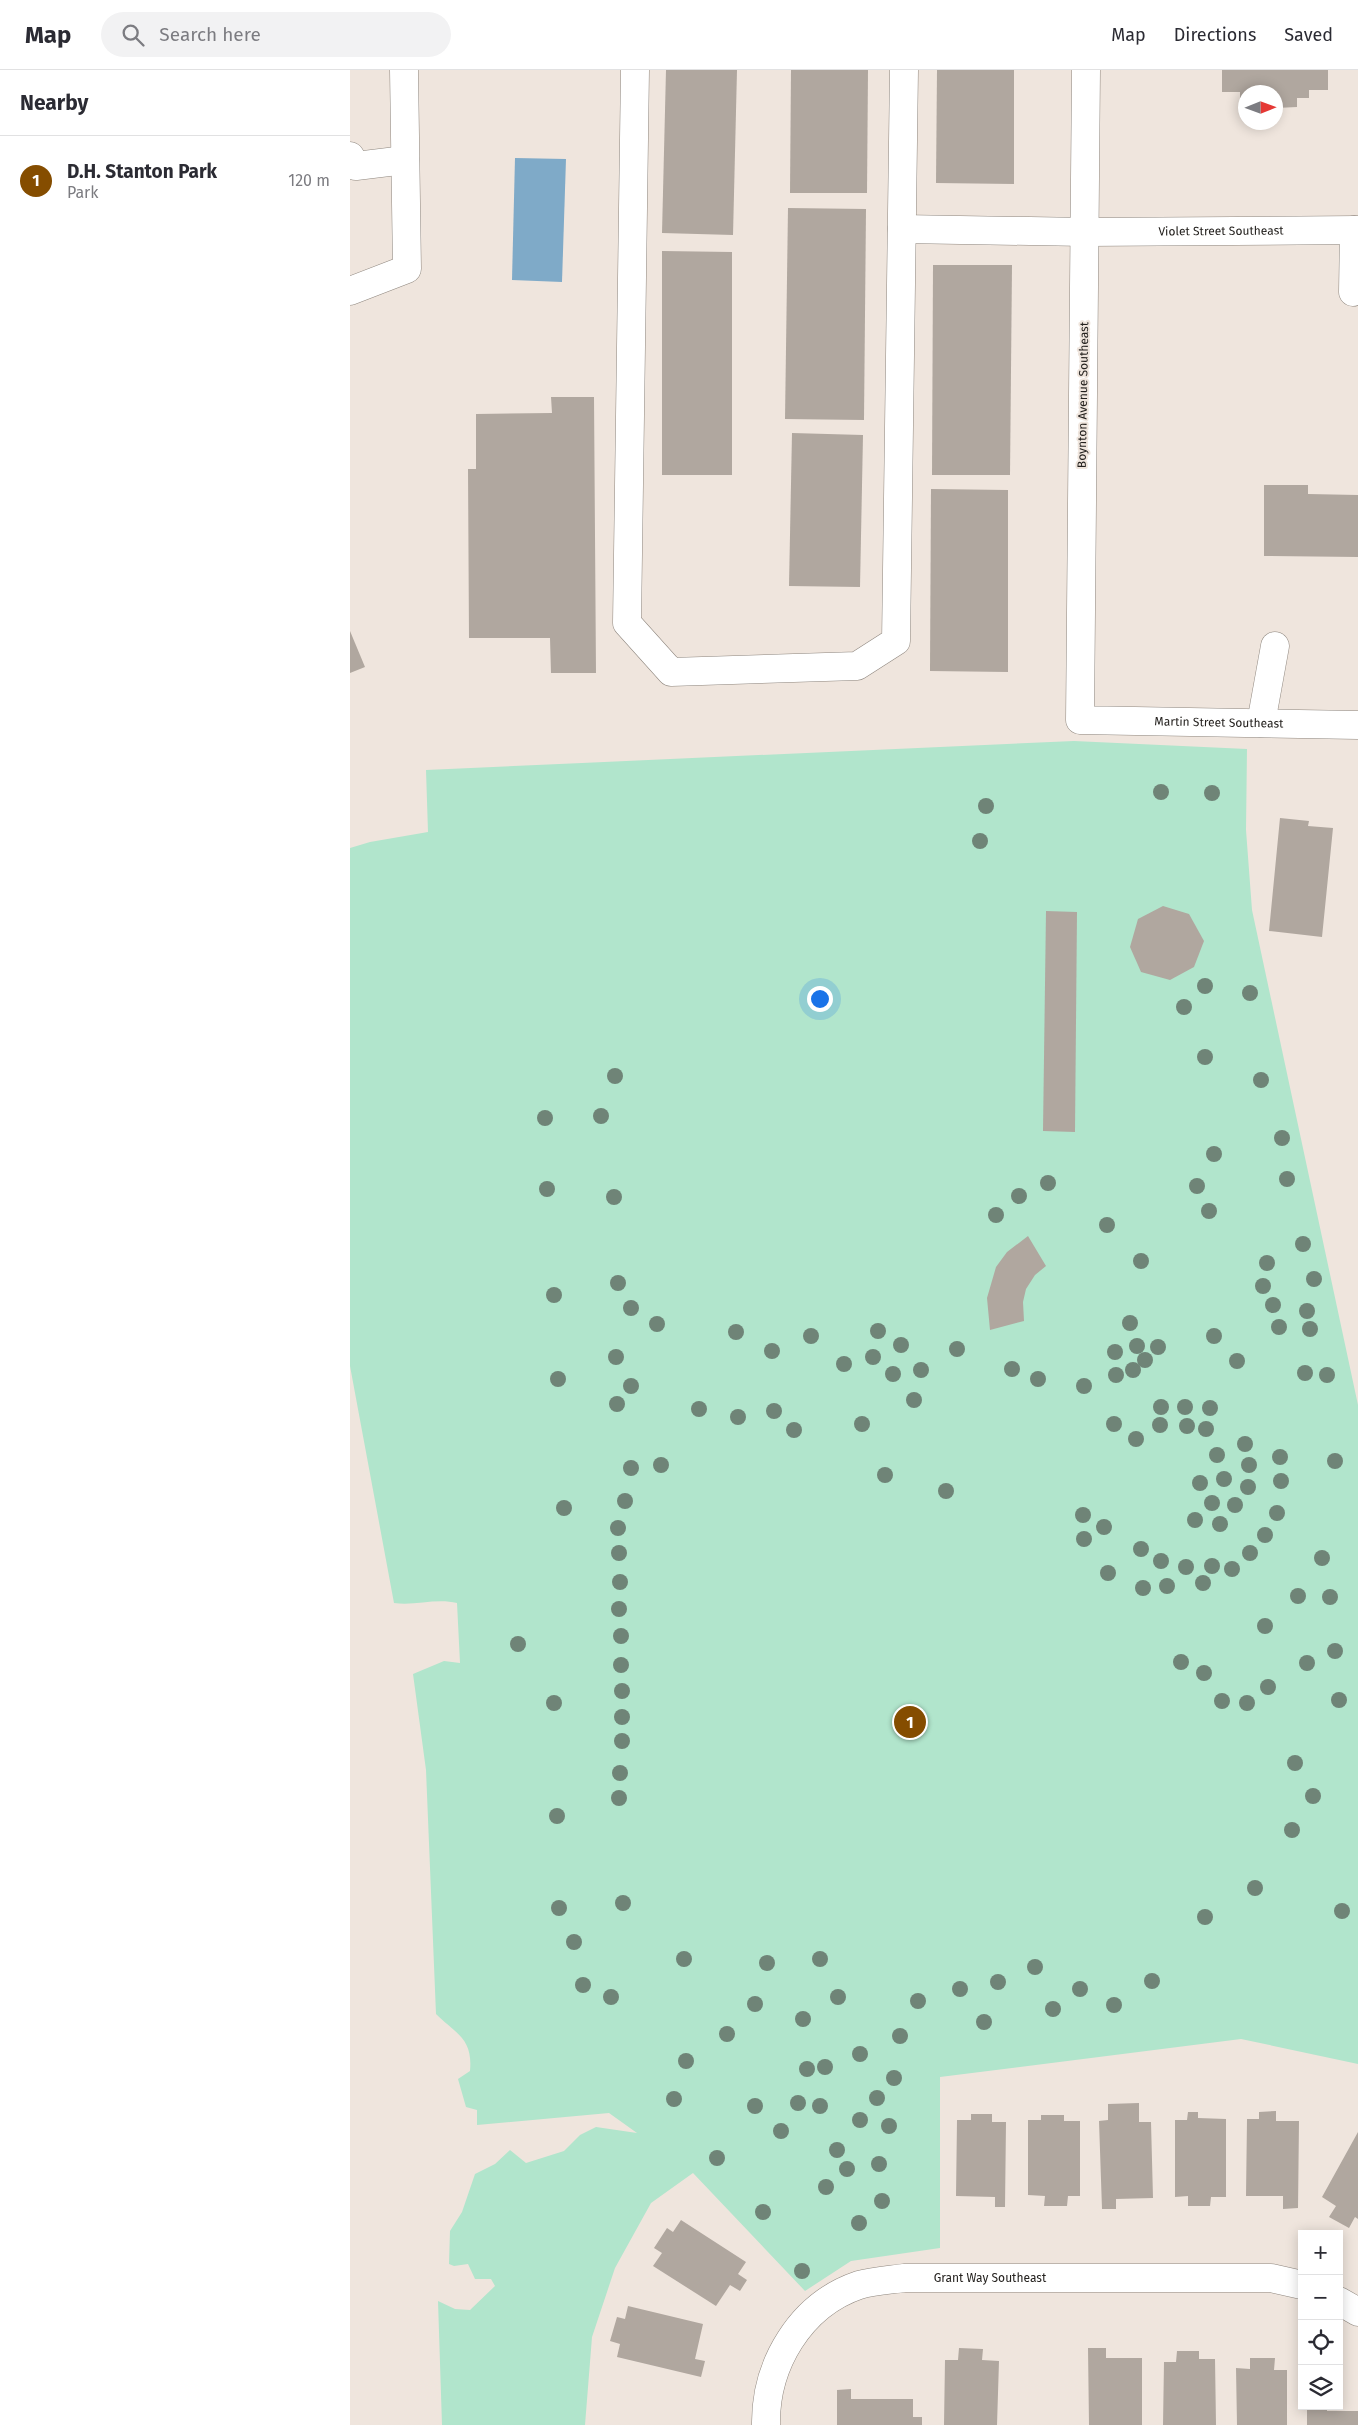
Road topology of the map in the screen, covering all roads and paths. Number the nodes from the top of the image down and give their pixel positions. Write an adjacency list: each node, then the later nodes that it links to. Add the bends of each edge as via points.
1 (404, 70): 6 (street)
2 (635, 70): 7 (street, via 627,624 671,672 856,666 896,641)
3 (904, 70): 7 (street)
4 (1086, 70): 9 (street, Boynton Avenue Southeast)
5 (350, 156): 6 (street, via 356,166)
6 (405, 160): 10 (street, via 407,269)
7 (902, 229): 9 (street, Violet Street Southeast)
8 (1356, 230): 9 (street, Violet Street Southeast); 11 (street)
9 (1085, 232): 13 (street, Boynton Avenue Southeast)
10 (350, 290)
11 (1353, 292)
12 (1275, 646): 14 (street)
13 (1080, 720): 14 (street, Martin Street Southeast)
14 (1261, 723): 15 (street, Martin Street Southeast)
15 (1358, 725)
16 (1298, 2284): 19 (street, Grant Way Southeast, via 1271,2278 904,2278 859,2285 825,2302 794,2332 774,2370)
17 (1343, 2303): 18 (street)
18 (1358, 2312)
19 (766, 2425)

